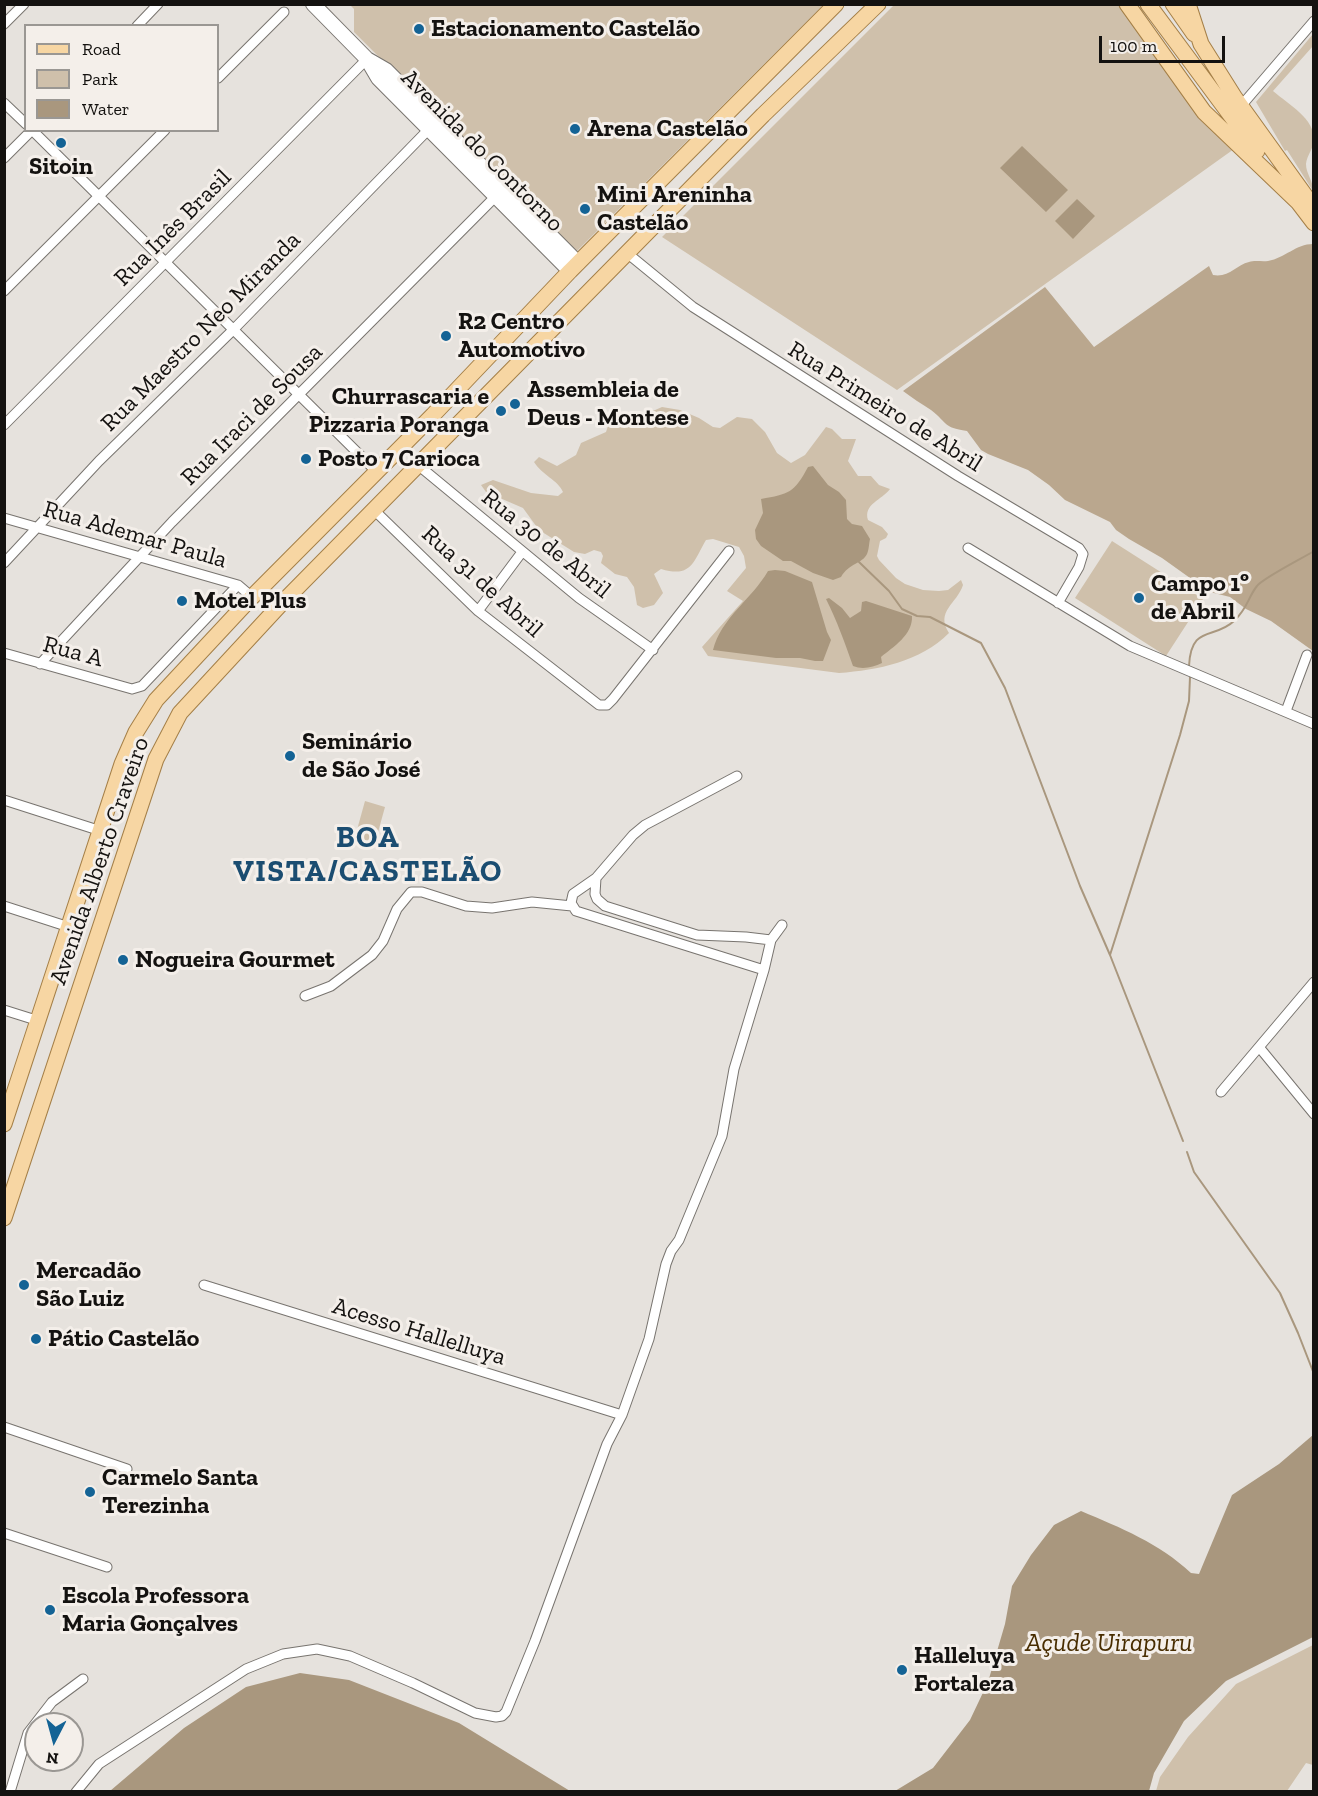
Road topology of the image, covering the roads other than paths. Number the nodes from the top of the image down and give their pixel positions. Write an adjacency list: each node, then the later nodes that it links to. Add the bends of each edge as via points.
1 (24, 4): 12 (street)
2 (158, 4): 13 (street)
3 (313, 4): 15 (street, Avenida do Contorno)
4 (836, 4): 32 (main road, Avenida Alberto Craveiro)
5 (878, 4): 30 (main road, Avenida Alberto Craveiro)
6 (1127, 4): 27 (main road, via 1204,112)
7 (1148, 4): 27 (main road, via 1219,103)
8 (1173, 4): 14 (main road)
9 (1188, 4): 14 (main road)
10 (284, 12): 16 (street)
11 (1314, 21): 18 (street)
12 (4, 24)
13 (139, 24)
14 (1201, 44): 18 (main road)
15 (368, 59): 20 (street, Avenida do Contorno, via 378,78); 31 (street, Rua Inês Brasil); 32 (street, Avenida do Contorno, via 386,70)
16 (219, 77)
17 (4, 104): 19 (street)
18 (1240, 106): 28 (main road)
19 (24, 122)
20 (428, 130): 26 (street, Avenida do Contorno); 34 (street, Rua Maestro Neo Miranda)
21 (31, 132): 24 (street)
22 (33, 132): 25 (street)
23 (163, 132): 25 (street)
24 (4, 158)
25 (100, 196): 31 (street); 33 (street)
26 (495, 196): 32 (street, Avenida do Contorno); 35 (street, Rua Iraci de Sousa)
27 (1298, 202): 29 (main road)
28 (1314, 207)
29 (1314, 223)
30 (627, 253): 37 (main road, Avenida Alberto Craveiro); 49 (street, Rua Primeiro de Abril, via 693,308 1078,548 1083,554 1080,563)
31 (166, 263): 34 (street); 36 (street, Rua Inês Brasil)
32 (574, 267): 38 (main road, Avenida Alberto Craveiro)
33 (4, 291)
34 (233, 330): 35 (street); 41 (street, Rua Maestro Neo Miranda, via 99,461)
35 (300, 394): 38 (street); 45 (street, Rua Iraci de Sousa)
36 (4, 425)
37 (418, 465): 39 (main road, Avenida Alberto Craveiro); 44 (street, Rua 30 de Abril)
38 (376, 471): 48 (main road, Avenida Alberto Craveiro)
39 (374, 510): 50 (street, Rua 31 de Abril); 51 (main road, Avenida Alberto Craveiro)
40 (4, 518): 41 (street, Rua Ademar Paula)
41 (37, 528): 45 (street, Rua Ademar Paula); 46 (street, Rua Maestro Neo Miranda)
42 (968, 548): 49 (street)
43 (729, 551): 52 (street)
44 (522, 552): 50 (street); 52 (street, Rua 30 de Abril)
45 (140, 556): 47 (street, Rua Ademar Paula); 55 (street, Rua Iraci de Sousa)
46 (4, 563)
47 (238, 585): 48 (street, Rua Ademar Paula); 55 (street, Rua A, via 142,686 132,689)
48 (252, 597): 51 (main road); 60 (main road, Avenida Alberto Craveiro, via 156,699 145,716 126,756)
49 (1058, 603): 56 (street, via 1130,646)
50 (478, 611): 52 (street, Rua 31 de Abril, via 599,705 607,705)
51 (271, 615): 76 (main road, Avenida Alberto Craveiro, via 180,713 156,759)
52 (653, 650)
53 (4, 653): 55 (street, Rua A)
54 (1307, 655): 56 (street)
55 (40, 664)
56 (1286, 711): 57 (street)
57 (1314, 724)
58 (737, 776): 61 (street, via 639,830)
59 (4, 800): 60 (street)
60 (101, 831): 65 (main road, Avenida Alberto Craveiro)
61 (596, 878): 63 (street, via 575,892); 66 (street, via 597,899 610,908 697,935)
62 (4, 906): 65 (street)
63 (572, 906): 67 (street, via 594,918); 69 (street, via 532,902 492,908 466,906 411,892 372,955 331,986)
64 (782, 925): 66 (street)
65 (69, 927): 71 (main road, Avenida Alberto Craveiro)
66 (771, 940): 67 (street)
67 (764, 970): 78 (street, via 734,1069 722,1136 666,1264 649,1339)
68 (1314, 982): 72 (street)
69 (305, 996)
70 (4, 1010): 71 (street)
71 (39, 1021): 75 (main road, Avenida Alberto Craveiro)
72 (1259, 1047): 73 (street); 74 (street)
73 (1221, 1092)
74 (1314, 1114)
75 (5, 1119)
76 (4, 1218)
77 (204, 1285): 78 (street, Acesso Hallelluya)
78 (622, 1415): 85 (street, via 513,1697 502,1716 475,1713 350,1656 317,1649 283,1654 246,1669 99,1764)
79 (4, 1427): 80 (street)
80 (127, 1469)
81 (4, 1533): 82 (street)
82 (106, 1567)
83 (83, 1679): 84 (street, via 52,1702 28,1733)
84 (10, 1791)
85 (76, 1791)

